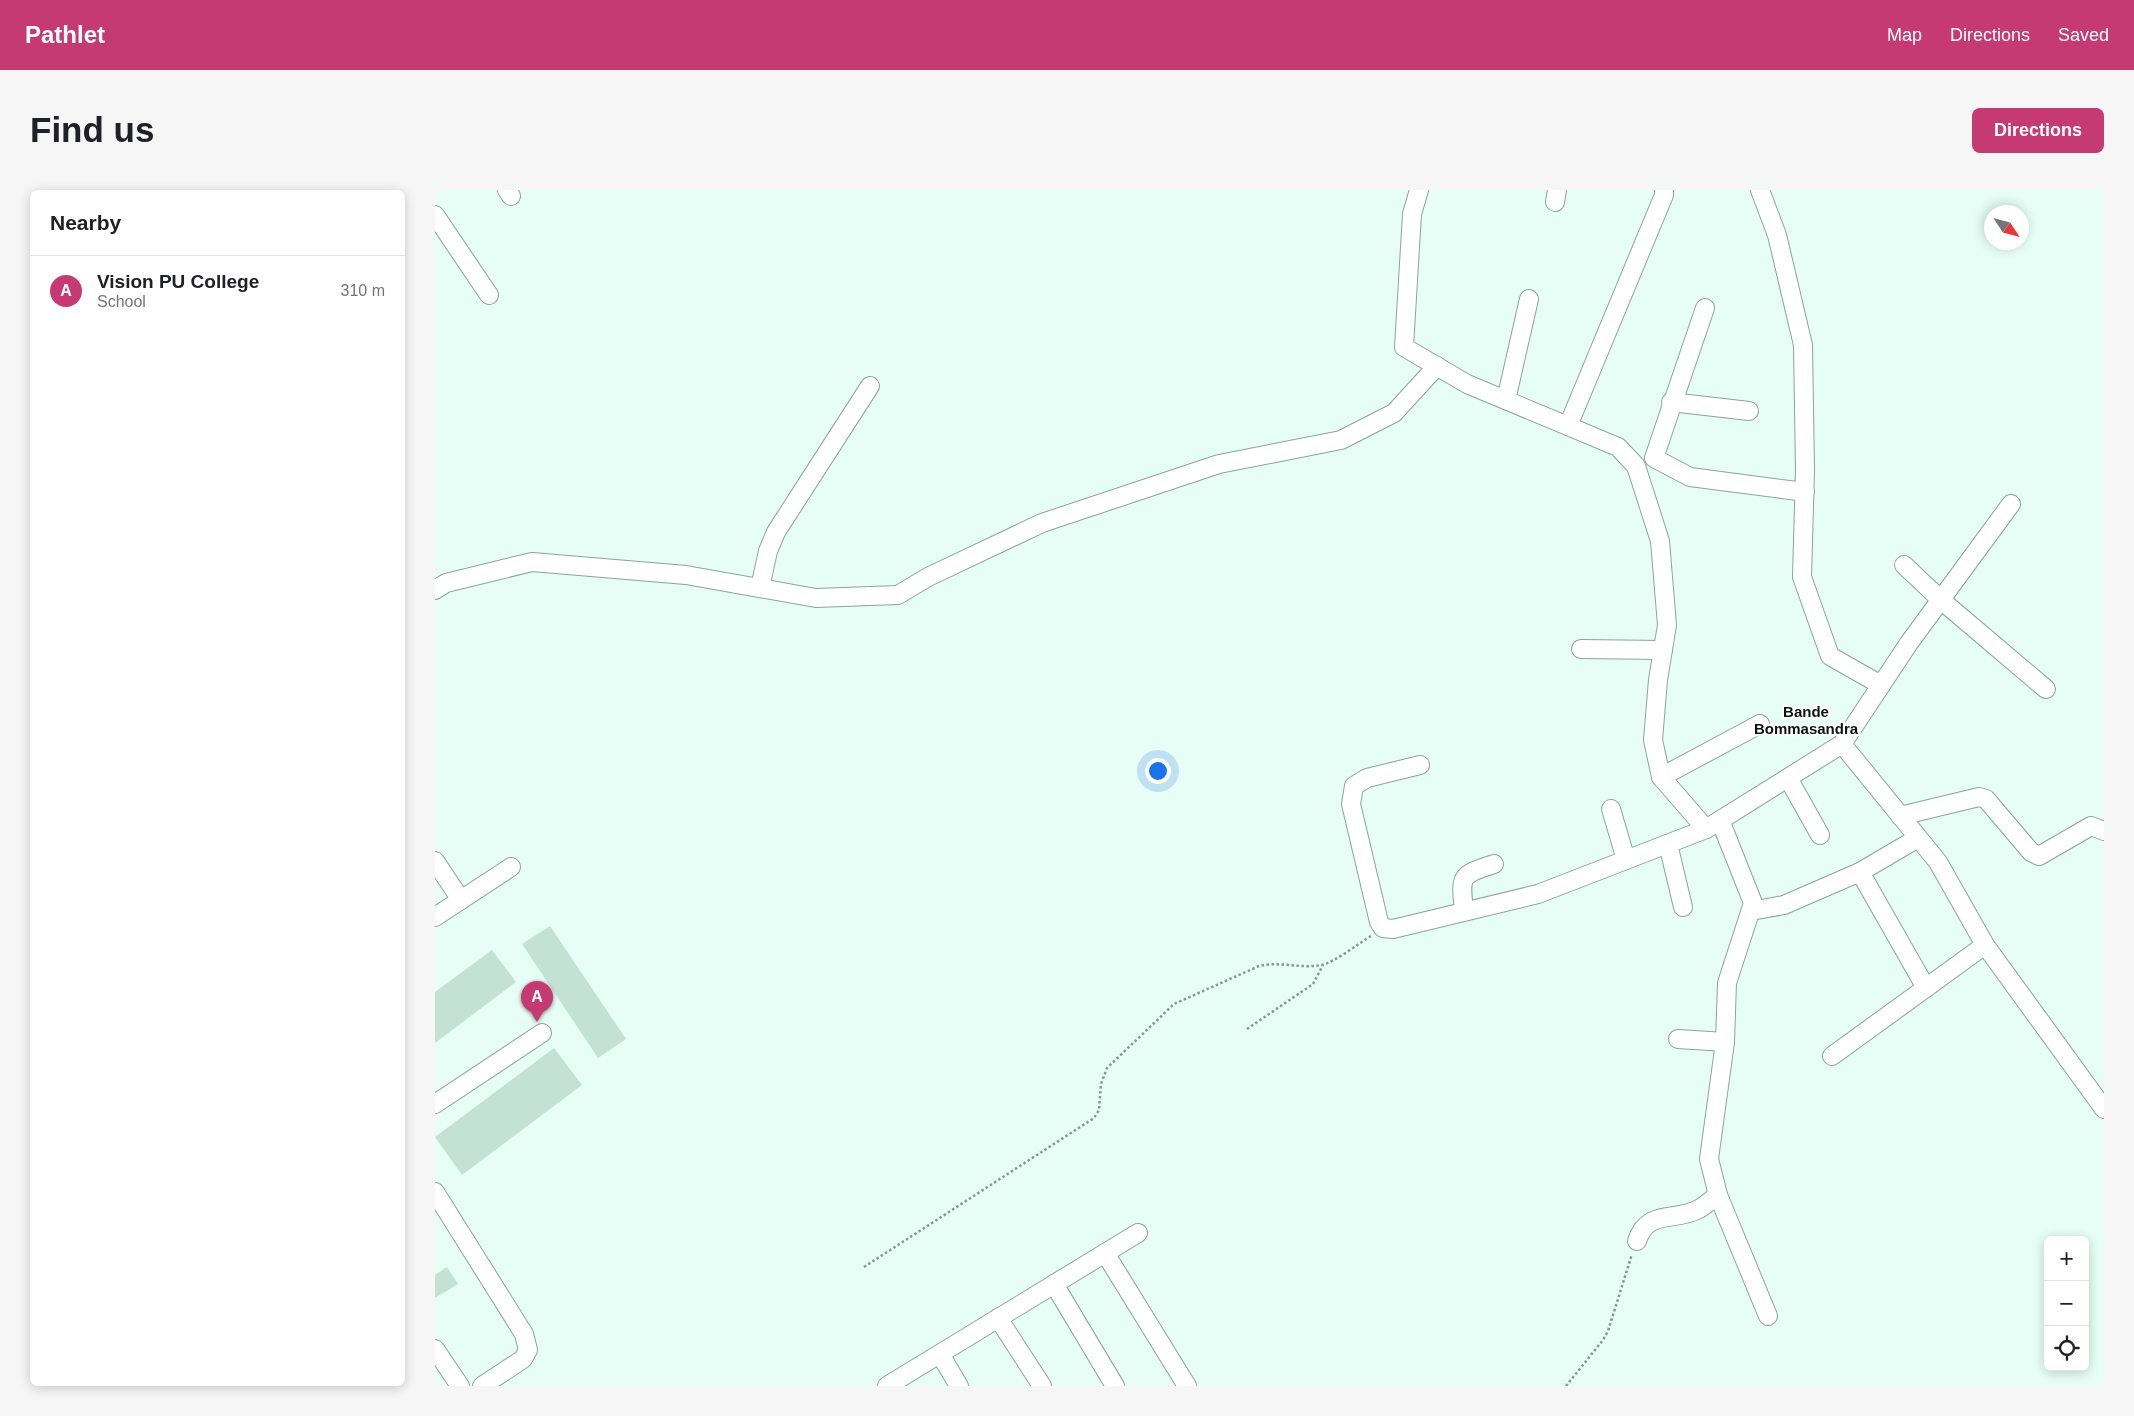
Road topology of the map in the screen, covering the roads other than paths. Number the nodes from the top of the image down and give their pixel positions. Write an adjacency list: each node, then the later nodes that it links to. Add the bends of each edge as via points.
1 (1419, 190): 8 (street, via 1412,214 1404,347)
2 (1663, 190): 13 (street, via 1664,195)
3 (1760, 190): 16 (street, via 1777,235 1803,345)
4 (435, 215): 5 (street)
5 (489, 295)
6 (1529, 299): 10 (street)
7 (1705, 308): 11 (street)
8 (1437, 366): 10 (street, via 1467,384); 19 (street, via 1394,413 1341,440 1219,464 1042,523 928,577 898,595 816,598)
9 (870, 386): 19 (street, via 775,532)
10 (1506, 400): 13 (street)
11 (1671, 402): 12 (street); 14 (street)
12 (1749, 411)
13 (1568, 426): 15 (street, via 1618,447)
14 (1654, 458): 15 (street); 16 (street, via 1690,477)
15 (1636, 466): 23 (street, via 1660,541 1667,624)
16 (1805, 492): 24 (street, via 1802,577 1830,656)
17 (2011, 504): 21 (street)
18 (1904, 565): 21 (street)
19 (760, 588): 20 (street, via 686,575 532,562 446,583)
20 (435, 590)
21 (1941, 600): 24 (street); 25 (street)
22 (1581, 649): 23 (street)
23 (1663, 650): 29 (street, via 1653,740)
24 (1881, 686): 27 (street)
25 (2046, 689)
26 (1760, 724): 29 (street)
27 (1842, 744): 30 (street); 32 (street)
28 (1420, 765): 45 (street, via 1367,778 1354,786 1351,804 1379,922 1383,928 1393,929)
29 (1661, 777): 33 (street)
30 (1788, 778): 33 (street); 35 (street)
31 (1611, 809): 38 (street)
32 (1900, 816): 34 (street, via 1979,797 1986,799 2031,852 2039,856 2091,826); 36 (street)
33 (1713, 824): 37 (street); 46 (street, via 1747,883 1753,903)
34 (2104, 831)
35 (1820, 835)
36 (1919, 838): 42 (street); 48 (street, via 1938,862)
37 (1667, 844): 38 (street); 44 (street)
38 (1626, 860): 45 (street, via 1538,894)
39 (435, 861): 43 (street)
40 (1494, 864): 45 (street, via 1471,871 1464,877 1461,887)
41 (511, 866): 43 (street)
42 (1860, 872): 46 (street, via 1784,906); 49 (street)
43 (461, 900): 47 (street)
44 (1683, 907)
45 (1464, 911)
46 (1751, 911): 52 (street, via 1727,983)
47 (435, 917)
48 (1985, 945): 49 (street); 55 (street)
49 (1926, 988): 53 (street)
50 (542, 1033): 54 (street)
51 (1678, 1039): 52 (street)
52 (1725, 1042): 57 (street, via 1709,1158)
53 (1831, 1056)
54 (435, 1104)
55 (2104, 1109)
56 (435, 1192): 67 (street, via 526,1342 523,1360)
57 (1718, 1195): 59 (street, via 1698,1210 1648,1222 1641,1229); 62 (street)
58 (1138, 1233): 60 (street)
59 (1637, 1241)
60 (1105, 1253): 61 (street); 72 (street)
61 (1054, 1284): 63 (street); 71 (street)
62 (1768, 1316)
63 (998, 1318): 65 (street); 70 (street)
64 (435, 1348): 66 (street)
65 (939, 1354): 68 (street); 69 (street)
66 (460, 1386)
67 (482, 1386)
68 (887, 1386)
69 (959, 1386)
70 (1042, 1386)
71 (1115, 1386)
72 (1187, 1386)

